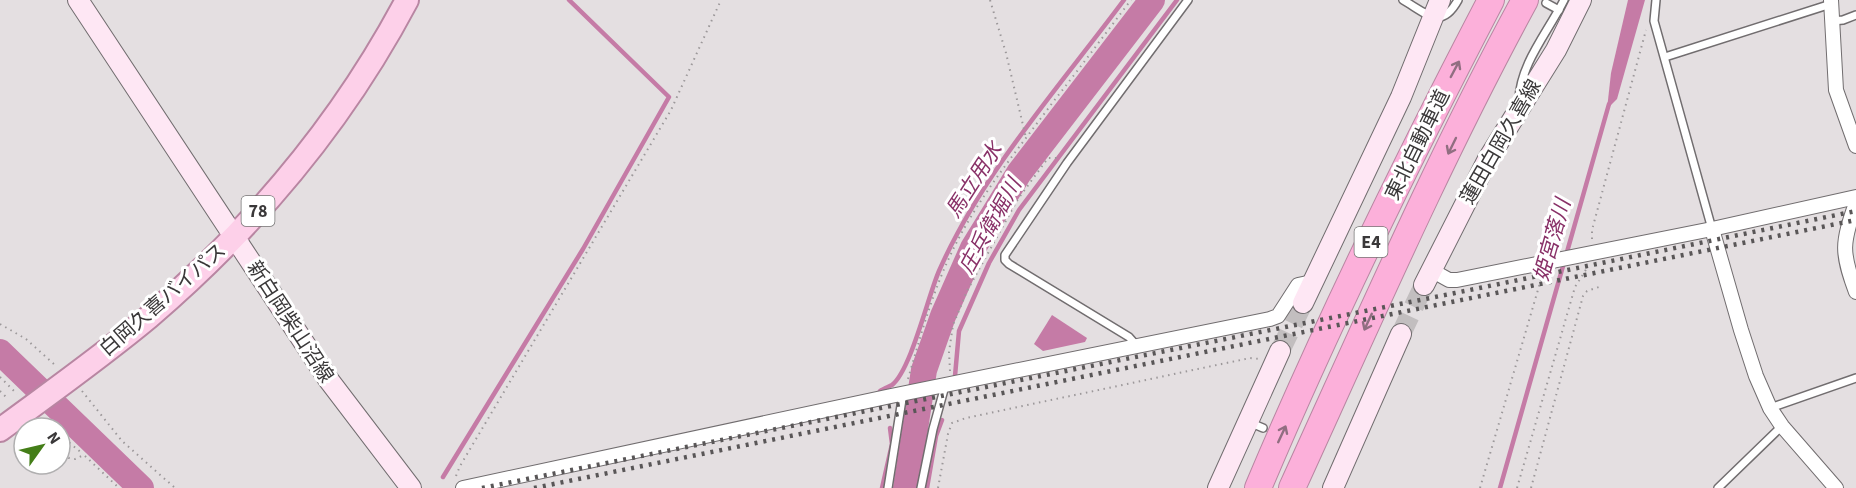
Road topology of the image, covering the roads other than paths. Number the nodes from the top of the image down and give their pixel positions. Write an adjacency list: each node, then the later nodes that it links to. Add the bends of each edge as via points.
1 (78, 0): 22 (street, 新白岡柴山沼線)
2 (407, 0): 22 (main road, 白岡久喜バイパス / 78, via 371,62 313,146)
3 (1188, 0): 28 (lane, via 1005,255 1009,264 1128,337)
4 (1403, 0): 12 (lane)
5 (1458, 0): 12 (lane, via 1446,16)
6 (1491, 0): 41 (highway, 東北自動車道 / E4, one-way to 6, via 1359,266)
7 (1564, 0): 13 (lane)
8 (1581, 0): 17 (street, 蓮田白岡久喜線, via 1556,50)
9 (1656, 0): 16 (lane, via 1654,21)
10 (1536, 2): 13 (lane); 42 (highway, 東北自動車道 / E4, one-way to 42, via 1502,44 1430,189)
11 (1831, 2): 15 (street); 16 (lane)
12 (1436, 8): 24 (street, via 1401,97)
13 (1559, 10): 17 (lane, via 1519,84)
14 (1856, 15): 15 (lane)
15 (1832, 21): 18 (street, via 1836,90)
16 (1665, 57): 21 (lane)
17 (1518, 108): 23 (street, 蓮田白岡久喜線)
18 (1856, 146)
19 (1856, 197): 21 (street)
20 (1856, 202): 25 (street, via 1846,230 1844,251)
21 (1712, 229): 23 (street, via 1457,280); 33 (street, via 1741,330)
22 (235, 237): 35 (main road, 白岡久喜バイパス / 78, via 149,316); 37 (street, 新白岡柴山沼線, via 328,379)
23 (1427, 278)
24 (1311, 282): 26 (street); 28 (street, via 1298,285 1278,316 1270,319)
25 (1856, 292)
26 (1303, 303)
27 (1401, 334): 43 (street, via 1339,464)
28 (1137, 347): 31 (street)
29 (1276, 359): 40 (street, via 1255,425)
30 (1856, 378): 33 (lane)
31 (942, 386): 32 (street); 39 (lane)
32 (907, 393): 36 (street); 38 (lane)
33 (1770, 408): 34 (street)
34 (1782, 426): 44 (lane); 45 (street)
35 (0, 430)
36 (459, 485)
37 (411, 488)
38 (888, 488)
39 (921, 488)
40 (1218, 488)
41 (1258, 488)
42 (1292, 488)
43 (1333, 488)
44 (1718, 488)
45 (1836, 488)

